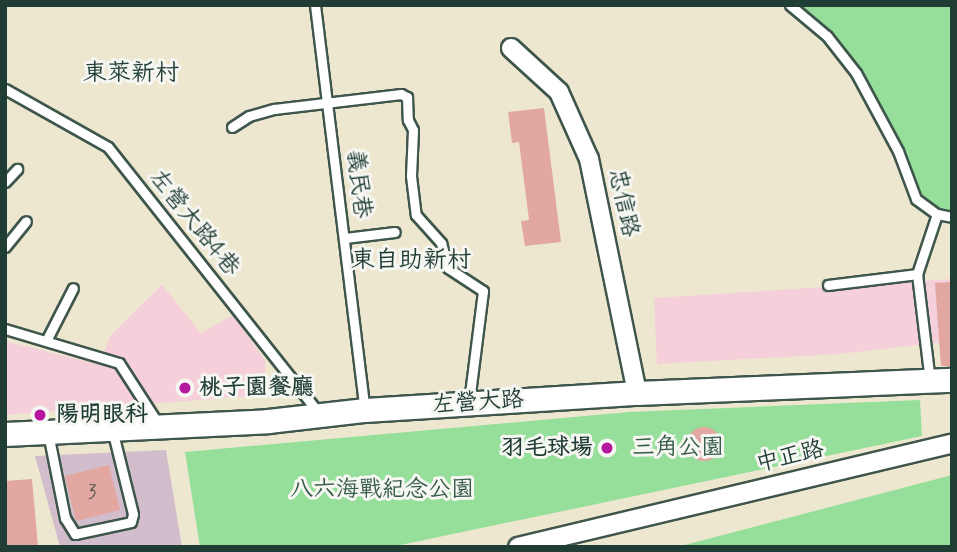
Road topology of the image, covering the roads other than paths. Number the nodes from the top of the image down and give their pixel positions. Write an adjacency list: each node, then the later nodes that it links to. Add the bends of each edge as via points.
1 (315, 5): 5 (lane, 義民巷)
2 (790, 5): 9 (lane, via 827,36 856,74 875,104 915,200)
3 (511, 48): 21 (street, 忠信路, via 559,92 589,159)
4 (7, 93): 24 (lane, 左營大路4巷, via 108,147)
5 (328, 103): 6 (lane, via 274,109); 13 (lane, 義民巷); 22 (lane, via 407,97 416,215 441,243 447,268 483,291)
6 (232, 127)
7 (17, 169): 8 (lane)
8 (5, 182)
9 (937, 214): 10 (lane); 15 (lane)
10 (952, 217)
11 (26, 221): 14 (lane)
12 (395, 232): 13 (lane)
13 (345, 238): 23 (lane, 義民巷)
14 (5, 247)
15 (917, 274): 16 (lane); 20 (lane)
16 (828, 285)
17 (73, 288): 19 (lane)
18 (5, 329): 19 (lane)
19 (47, 340): 25 (lane, via 119,363)
20 (941, 380): 21 (street, 左營大路)
21 (637, 393): 22 (street, 左營大路)
22 (469, 404): 23 (street, 左營大路)
23 (365, 410): 24 (street, 左營大路)
24 (321, 416): 25 (street, 左營大路)
25 (160, 426): 26 (street, 左營大路)
26 (112, 428): 27 (street, 左營大路); 27 (lane, via 133,514 131,522 75,534 65,518)
27 (47, 431): 28 (street, 左營大路)
28 (5, 435)
29 (952, 444): 30 (street, 中正路)
30 (518, 547)

